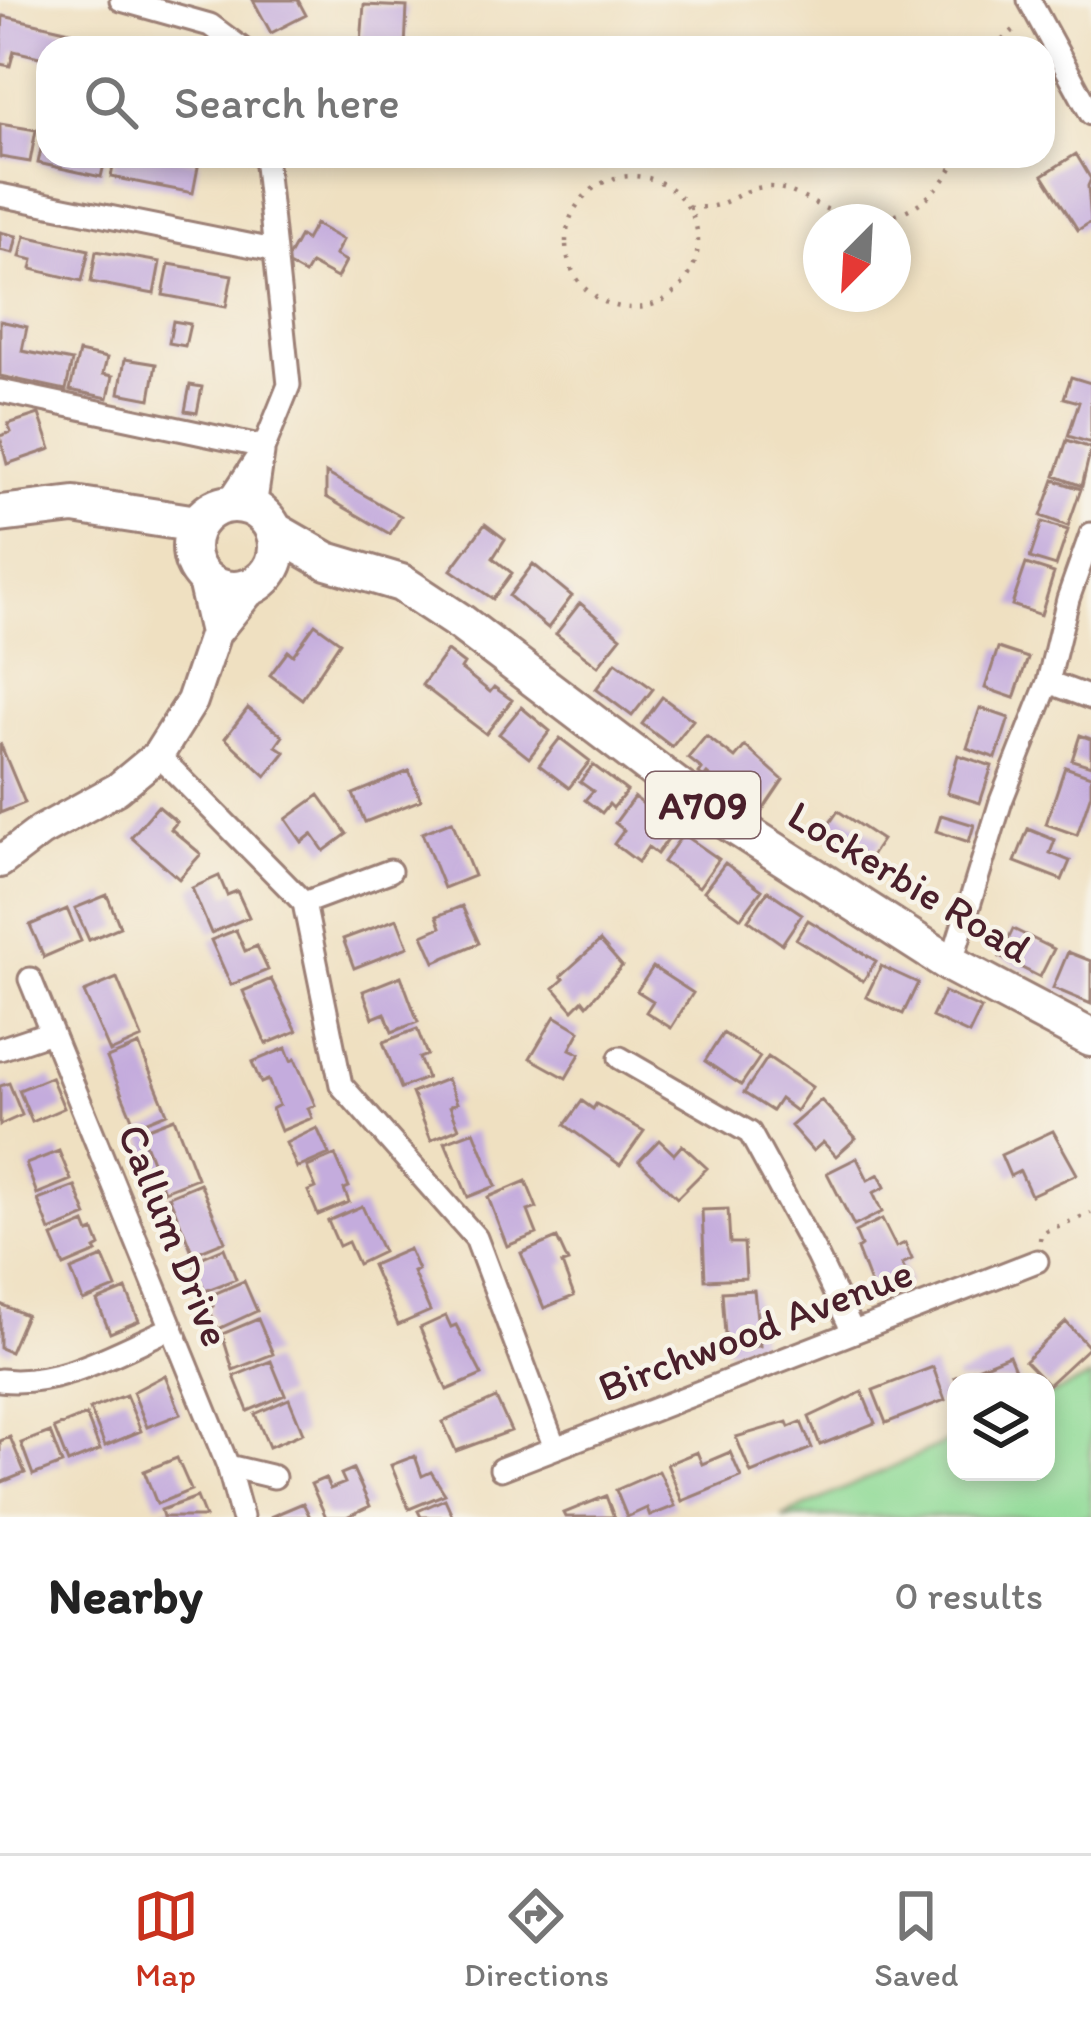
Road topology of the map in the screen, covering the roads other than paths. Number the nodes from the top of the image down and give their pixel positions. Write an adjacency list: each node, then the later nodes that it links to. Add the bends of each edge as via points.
1 (121, 0): 3 (street)
2 (1033, 7): 4 (street)
3 (225, 36)
4 (1049, 36)
5 (1055, 48): 6 (street)
6 (1091, 114)
7 (266, 168): 9 (street)
8 (0, 195): 9 (street)
9 (273, 250): 11 (street, via 289,385)
10 (0, 391): 11 (street)
11 (264, 447): 13 (street)
12 (0, 514): 13 (main road, Lockerbie Road / A709, via 74,505)
13 (224, 532): 15 (main road, Lockerbie Road / A709); 16 (main road, via 277,555); 16 (main road, A709, via 226,589); 17 (street)
14 (1091, 534): 18 (street)
15 (327, 561): 16 (main road, A709); 24 (main road, Lockerbie Road / A709, via 401,583 693,799)
16 (260, 581): 17 (street)
17 (214, 633): 20 (street, via 192,701)
18 (1048, 682): 19 (street); 24 (street)
19 (1091, 698)
20 (158, 754): 21 (street); 23 (street)
21 (0, 862)
22 (390, 871): 23 (street)
23 (304, 903): 34 (street, via 341,1084 476,1238)
24 (951, 964): 27 (main road, Lockerbie Road / A709)
25 (30, 979): 26 (street, Callum Drive)
26 (51, 1032): 28 (street); 31 (street, Callum Drive)
27 (1091, 1038)
28 (0, 1049)
29 (620, 1058): 32 (street, via 750,1133)
30 (1037, 1261): 32 (street, Birchwood Avenue)
31 (171, 1328): 33 (street, via 60,1376); 35 (street, Callum Drive)
32 (853, 1332): 34 (street, Birchwood Avenue)
33 (0, 1380)
34 (555, 1448): 36 (street, Birchwood Avenue)
35 (228, 1466): 37 (street); 38 (street, Callum Drive)
36 (501, 1469)
37 (274, 1477)
38 (242, 1517)

